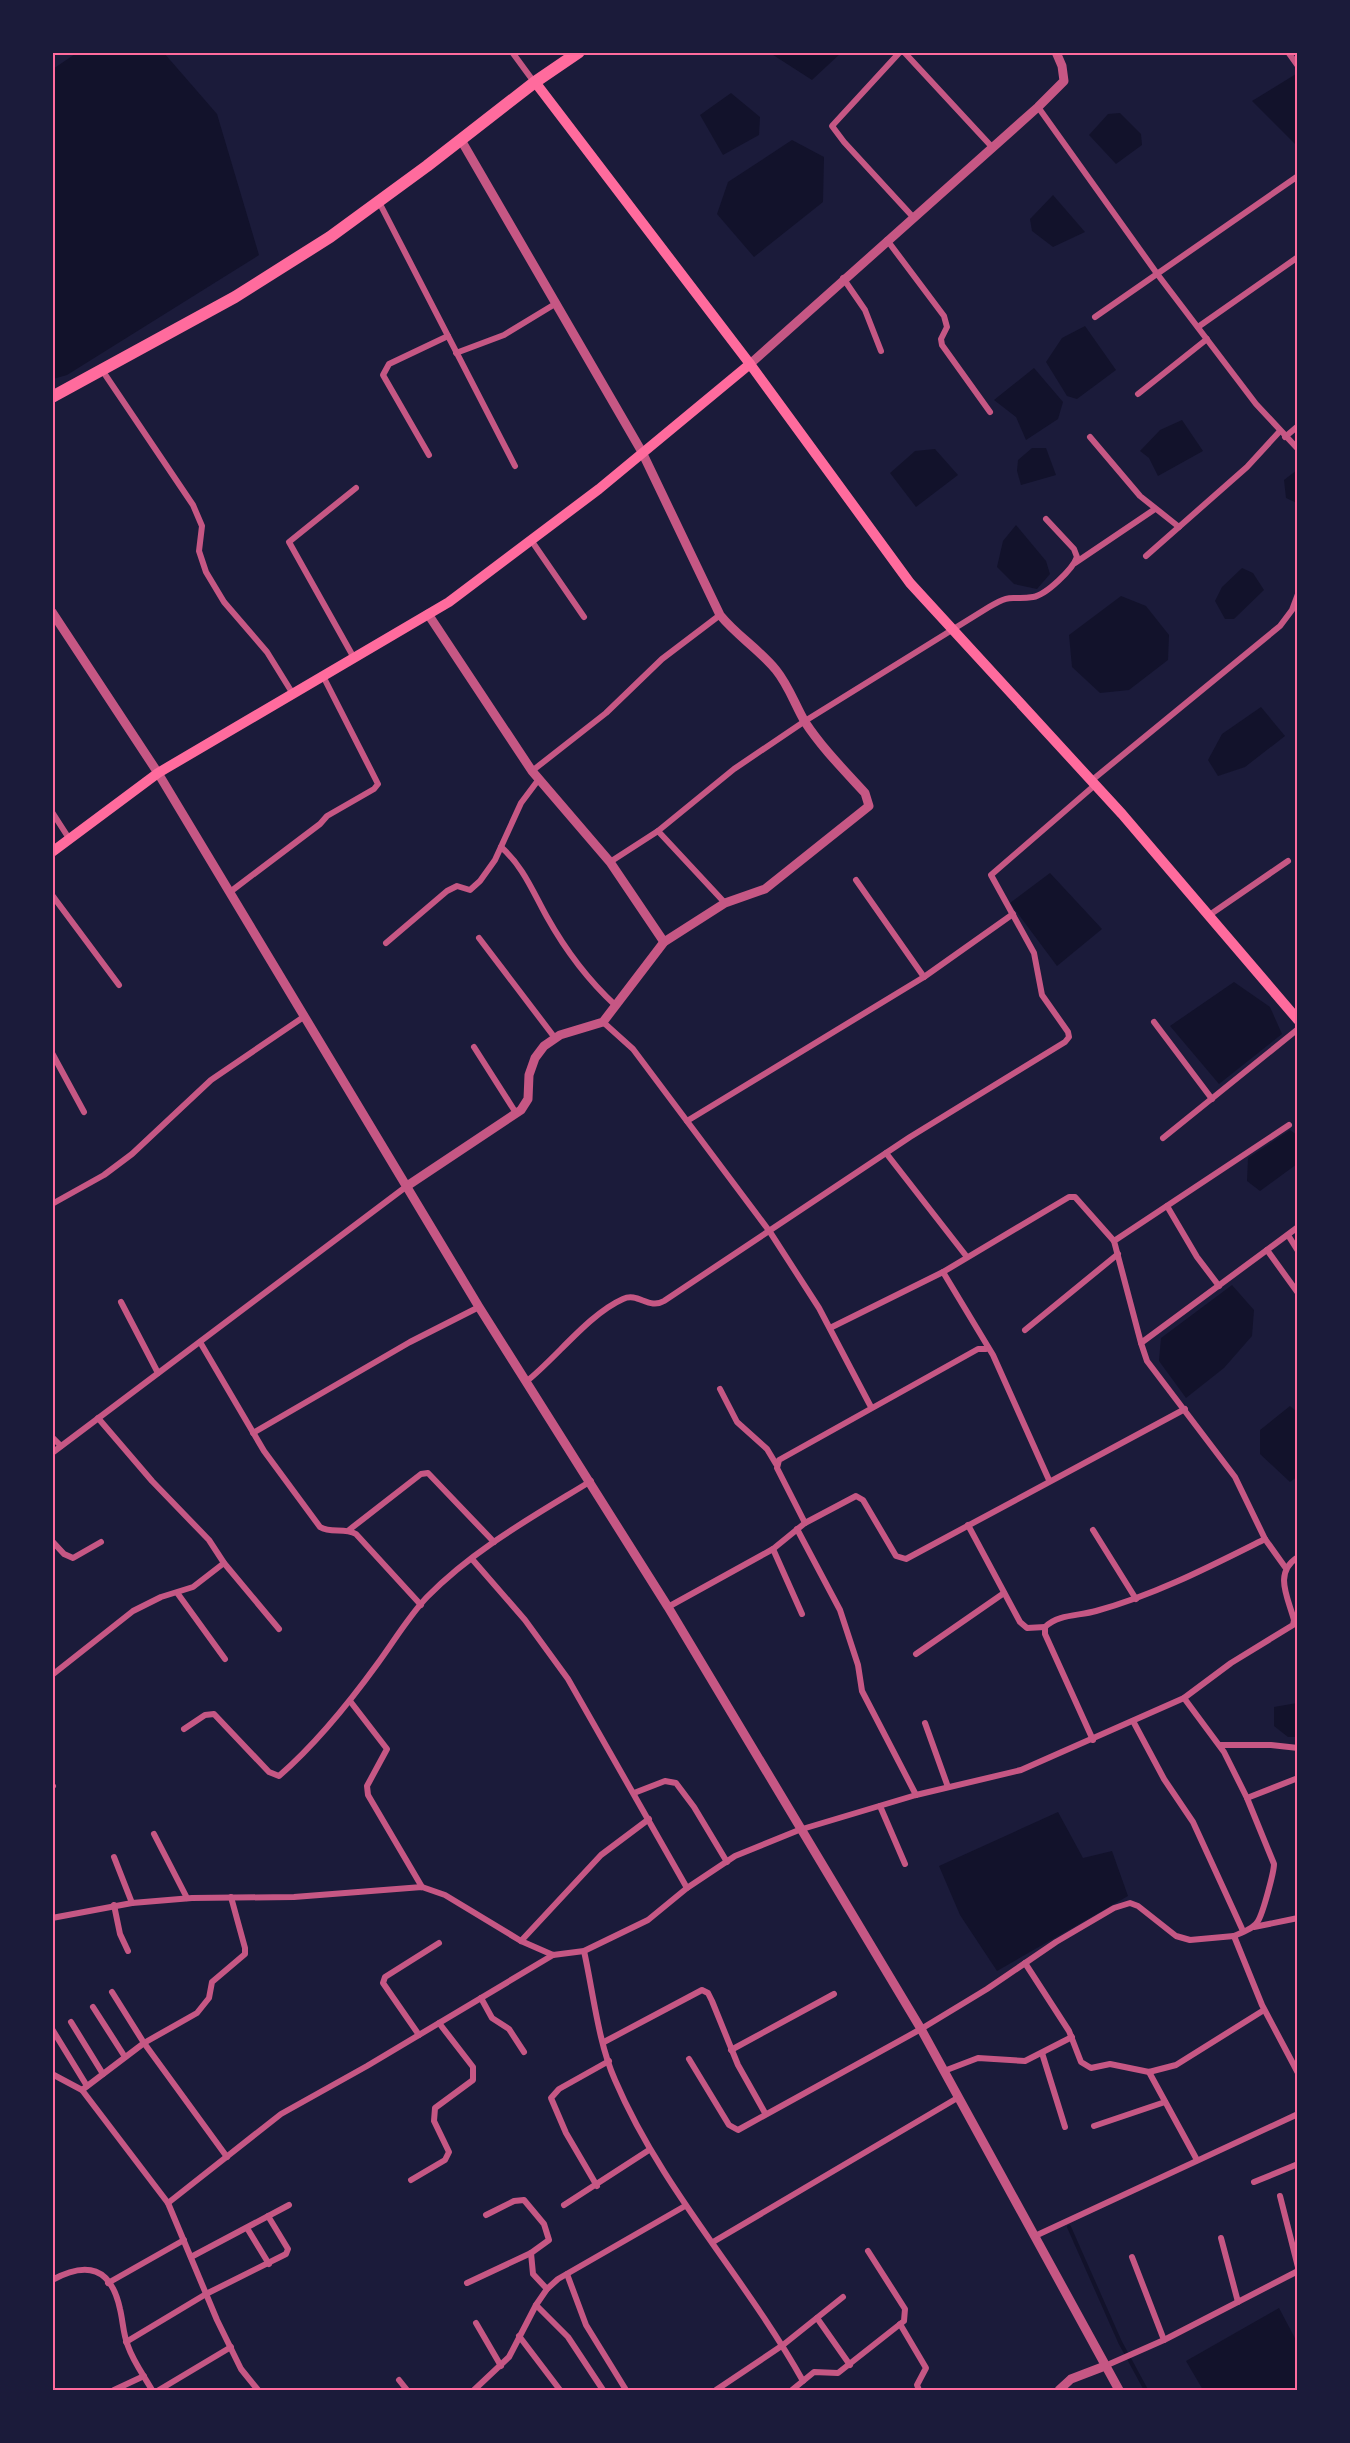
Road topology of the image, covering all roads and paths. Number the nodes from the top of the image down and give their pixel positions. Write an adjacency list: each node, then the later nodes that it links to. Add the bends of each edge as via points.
1 (512, 52): 7 (street)
2 (579, 52): 7 (main road)
3 (902, 52): 10 (street); 13 (street, via 832,126)
4 (1288, 52): 6 (street)
5 (1056, 53): 8 (street, via 1064,81)
6 (1298, 66)
7 (535, 82): 9 (main road); 25 (main road)
8 (1038, 107): 10 (street); 16 (street)
9 (461, 140): 12 (main road); 18 (street)
10 (992, 147): 13 (street)
11 (1298, 176): 16 (street)
12 (379, 202): 21 (street); 26 (main road, via 236,297)
13 (914, 217): 14 (street)
14 (887, 240): 17 (street); 29 (street, via 944,316 942,345)
15 (1298, 257): 20 (street)
16 (1158, 275): 19 (street); 20 (street)
17 (843, 278): 23 (street, via 865,310); 25 (street)
18 (555, 304): 24 (street, via 504,335); 34 (street)
19 (1095, 317)
20 (1198, 327): 22 (street)
21 (448, 336): 24 (street); 35 (street, via 389,364 383,375)
22 (1207, 339): 27 (street); 31 (street)
23 (881, 351)
24 (456, 353): 36 (street)
25 (750, 364): 34 (main road); 49 (main road, via 910,583)
26 (102, 370): 28 (main road); 52 (street, via 193,505 202,526 201,561 218,592 267,652)
27 (1138, 394)
28 (52, 397)
29 (990, 412)
30 (1298, 426): 31 (street)
31 (1283, 434): 33 (street); 40 (street)
32 (1090, 437): 38 (street)
33 (1298, 449)
34 (642, 452): 41 (main road); 47 (street)
35 (429, 455)
36 (515, 466)
37 (356, 488): 50 (street, via 289,542)
38 (1155, 509): 40 (street); 43 (street)
39 (1046, 519): 43 (street, via 1074,549)
40 (1179, 527): 42 (street)
41 (531, 540): 46 (main road); 48 (street)
42 (1146, 556)
43 (1075, 564): 49 (street, via 1039,596 1005,597)
44 (1298, 594): 57 (street, via 1280,626)
45 (52, 612): 55 (street)
46 (428, 614): 50 (main road); 54 (street)
47 (720, 615): 53 (street, via 735,634 776,670); 54 (street, via 662,659 606,713)
48 (584, 617)
49 (953, 629): 53 (street); 57 (main road)
50 (354, 658): 51 (main road)
51 (323, 676): 52 (main road); 66 (street, via 378,784 327,816)
52 (293, 694): 55 (main road)
53 (805, 721): 59 (street, via 734,769); 68 (street, via 865,793 869,806 765,889)
54 (532, 771): 56 (street)
55 (158, 773): 60 (main road); 66 (street)
56 (539, 779): 61 (street, via 521,803); 64 (street)
57 (1093, 783): 69 (street, via 991,875); 70 (main road)
58 (52, 812): 60 (street)
59 (658, 831): 64 (street); 68 (street)
60 (70, 841): 62 (main road)
61 (501, 847): 73 (street, via 475,887 470,890 456,886 447,891); 76 (street, via 515,860 582,971)
62 (52, 852)
63 (1288, 861): 70 (street)
64 (610, 862): 72 (street)
65 (856, 880): 74 (street)
66 (230, 892): 77 (street)
67 (52, 895): 75 (street)
68 (725, 903): 72 (street)
69 (1013, 914): 74 (street); 91 (street, via 1035,953 1042,995 1069,1037 1060,1047)
70 (1208, 915): 78 (main road)
71 (479, 938): 82 (street)
72 (664, 942): 76 (street)
73 (386, 943)
74 (924, 977): 88 (street)
75 (119, 985)
76 (615, 1005): 79 (street)
77 (304, 1016): 92 (street); 93 (street, via 211,1080 132,1154)
78 (1298, 1020)
79 (603, 1022): 82 (street); 88 (street, via 633,1049)
80 (1154, 1022): 85 (street)
81 (1298, 1029): 85 (street)
82 (555, 1038): 87 (street, via 535,1058 529,1075 528,1099)
83 (474, 1047): 87 (street)
84 (52, 1053): 86 (street)
85 (1212, 1099): 90 (street)
86 (84, 1112)
87 (516, 1113): 92 (street)
88 (687, 1121): 96 (street)
89 (1289, 1125): 94 (street)
90 (1163, 1138)
91 (886, 1153): 96 (street); 102 (street)
92 (407, 1186): 107 (street); 110 (street)
93 (52, 1204)
94 (1167, 1206): 98 (street); 104 (street, via 1197,1257)
95 (1298, 1227): 97 (street)
96 (770, 1232): 108 (street); 114 (street, via 658,1304 633,1297 624,1299 582,1329)
97 (1288, 1235): 99 (street); 100 (street)
98 (1114, 1241): 101 (street); 102 (street, via 1075,1197 1069,1197)
99 (1267, 1250): 104 (street); 105 (street)
100 (1298, 1251)
101 (1118, 1254): 109 (street); 111 (street)
102 (967, 1257): 103 (street)
103 (943, 1272): 108 (street); 112 (street)
104 (1220, 1286): 111 (street)
105 (1298, 1293)
106 (121, 1302): 113 (street)
107 (479, 1307): 114 (street); 119 (street, via 410,1342)
108 (830, 1328): 116 (street)
109 (1025, 1330)
110 (200, 1342): 113 (street); 119 (street)
111 (1141, 1343): 117 (street, via 1147,1361)
112 (986, 1349): 116 (street, via 978,1348); 124 (street, via 993,1355)
113 (158, 1373): 118 (street)
114 (527, 1381): 125 (street)
115 (720, 1389): 123 (street, via 737,1422 767,1449)
116 (872, 1407): 123 (street)
117 (1185, 1409): 124 (street); 131 (street, via 1235,1477)
118 (98, 1418): 121 (street); 138 (street, via 209,1540)
119 (253, 1434): 129 (street, via 320,1527)
120 (52, 1437): 121 (street)
121 (61, 1446): 122 (street)
122 (52, 1453)
123 (776, 1464): 126 (street)
124 (1049, 1480): 127 (street)
125 (591, 1481): 134 (street); 144 (street)
126 (805, 1523): 127 (street, via 856,1496 863,1500 896,1556 906,1559); 128 (street)
127 (968, 1525): 140 (street)
128 (798, 1529): 135 (street); 162 (street, via 840,1610 862,1690)
129 (349, 1530): 134 (street, via 421,1474 428,1473); 143 (street, via 368,1545)
130 (1093, 1530): 142 (street)
131 (1266, 1539): 139 (street); 142 (street)
132 (52, 1540): 133 (street, via 73,1558)
133 (100, 1542)
134 (494, 1542): 137 (street)
135 (773, 1549): 144 (street); 145 (street)
136 (1298, 1557): 139 (street)
137 (472, 1559): 143 (street); 161 (street, via 525,1620 568,1679)
138 (224, 1563): 141 (street); 147 (street)
139 (1285, 1567): 151 (street, via 1284,1585 1293,1625)
140 (1004, 1593): 146 (street, via 1023,1626); 148 (street)
141 (178, 1594): 149 (street); 150 (street, via 161,1597 133,1611)
142 (1136, 1599): 146 (street, via 1060,1618)
143 (421, 1605): 152 (street)
144 (668, 1607): 166 (street)
145 (802, 1614)
146 (1045, 1627): 156 (street)
147 (279, 1629)
148 (916, 1654)
149 (225, 1659)
150 (52, 1675)
151 (1184, 1698): 153 (street); 157 (street)
152 (350, 1701): 155 (street, via 279,1776 268,1772 214,1714 205,1715); 171 (street, via 387,1749 368,1786 368,1795)
153 (1133, 1722): 156 (street); 180 (street, via 1193,1822)
154 (926, 1723): 160 (street)
155 (184, 1729)
156 (1093, 1740): 160 (street, via 1021,1770)
157 (1220, 1745): 158 (street); 163 (street)
158 (1298, 1748)
159 (1298, 1778): 163 (street)
160 (948, 1787): 162 (street)
161 (634, 1793): 165 (street); 169 (street, via 664,1781 676,1783)
162 (916, 1795): 164 (street)
163 (1247, 1798): 179 (street, via 1274,1864 1259,1920)
164 (880, 1806): 166 (street); 170 (street)
165 (648, 1819): 172 (street); 182 (street, via 601,1855)
166 (800, 1830): 169 (street); 195 (street)
167 (154, 1834): 174 (street)
168 (114, 1857): 175 (street)
169 (727, 1862): 172 (street)
170 (905, 1864)
171 (422, 1887): 173 (street, via 294,1897); 182 (street, via 445,1894)
172 (687, 1888): 185 (street, via 648,1920)
173 (231, 1897): 174 (street); 200 (street, via 244,1954 212,1982 203,2007)
174 (187, 1898): 175 (street)
175 (132, 1903): 176 (street)
176 (114, 1905): 177 (street); 184 (street)
177 (52, 1918)
178 (1298, 1918): 179 (street)
179 (1253, 1927): 180 (street)
180 (1243, 1931): 181 (street)
181 (1233, 1936): 187 (street, via 1190,1940 1176,1936 1149,1913 1130,1904 1114,1908); 192 (street)
182 (521, 1941): 186 (street)
183 (440, 1943): 197 (street, via 385,1977 383,1983)
184 (128, 1951)
185 (584, 1951): 186 (street); 199 (street)
186 (553, 1955): 190 (street)
187 (1025, 1963): 195 (street); 198 (street)
188 (112, 1992): 200 (street)
189 (834, 1994): 201 (street)
190 (481, 1998): 194 (street); 202 (street, via 492,2018 509,2029)
191 (93, 2007): 204 (street)
192 (1264, 2010): 208 (street, via 1188,2059); 209 (street)
193 (71, 2022): 211 (street)
194 (439, 2023): 197 (street); 223 (street, via 475,2075 435,2108 434,2121 448,2156)
195 (921, 2029): 207 (street); 215 (street)
196 (52, 2030): 212 (street)
197 (419, 2035): 220 (street, via 281,2114)
198 (1072, 2037): 203 (street); 208 (street, via 1086,2066 1110,2064)
199 (604, 2042): 201 (street, via 702,1990 712,2001); 206 (street)
200 (144, 2043): 204 (street); 220 (street)
201 (731, 2050): 215 (street)
202 (524, 2052)
203 (1042, 2053): 207 (street, via 1016,2062 978,2058); 218 (street)
204 (125, 2057): 211 (street)
205 (689, 2059): 215 (street, via 733,2129 738,2130)
206 (609, 2061): 219 (street); 225 (street, via 558,2089 551,2098)
207 (944, 2071): 213 (street)
208 (1149, 2072): 214 (street)
209 (1298, 2073)
210 (52, 2074): 212 (street)
211 (103, 2074): 212 (street)
212 (84, 2088): 227 (street)
213 (959, 2097): 234 (street); 237 (street)
214 (1166, 2102): 217 (street); 221 (street)
215 (765, 2113)
216 (1298, 2114): 221 (street)
217 (1094, 2126)
218 (1065, 2127)
219 (649, 2150): 225 (street); 230 (street)
220 (227, 2157): 227 (street)
221 (1197, 2160): 234 (street)
222 (1298, 2164): 224 (street)
223 (411, 2180)
224 (1254, 2182)
225 (597, 2186): 229 (street)
226 (1280, 2196): 243 (street)
227 (168, 2203): 236 (street)
228 (289, 2205): 232 (street)
229 (564, 2205)
230 (685, 2206): 237 (street); 244 (street)
231 (486, 2215): 239 (street, via 521,2199 528,2202 549,2234 549,2240)
232 (268, 2216): 233 (street); 242 (street, via 289,2252)
233 (247, 2228): 240 (street); 242 (street)
234 (1035, 2236): 263 (street)
235 (1221, 2238): 251 (street)
236 (184, 2240): 240 (street); 246 (street)
237 (713, 2242): 259 (street)
238 (868, 2251): 255 (street, via 904,2309)
239 (531, 2253): 247 (street); 248 (street, via 533,2274)
240 (191, 2257): 249 (street)
241 (1132, 2257): 257 (street)
242 (269, 2264): 249 (street)
243 (1298, 2269): 251 (street)
244 (567, 2274): 248 (street); 275 (street, via 586,2325)
245 (52, 2280): 246 (street, via 66,2272 88,2268 95,2269)
246 (108, 2283): 258 (street, via 118,2300)
247 (467, 2283)
248 (547, 2289): 252 (street)
249 (206, 2294): 258 (street); 260 (street)
250 (843, 2297): 253 (street)
251 (1238, 2302): 257 (street)
252 (536, 2305): 256 (street); 274 (street, via 568,2337)
253 (817, 2318): 259 (street); 261 (street)
254 (476, 2323): 262 (street)
255 (900, 2324): 261 (street); 278 (street, via 926,2368 916,2385)
256 (519, 2336): 262 (street); 273 (street)
257 (1164, 2340): 263 (street)
258 (126, 2342): 264 (street)
259 (783, 2345): 266 (street); 276 (street)
260 (231, 2347): 269 (street); 270 (street)
261 (850, 2365): 266 (street, via 833,2375 814,2372)
262 (501, 2366): 272 (street)
263 (1102, 2367): 279 (street, via 1071,2379); 280 (street)
264 (144, 2376): 267 (street); 268 (street)
265 (399, 2380): 271 (street)
266 (803, 2381): 277 (street)
267 (114, 2391)
268 (152, 2391)
269 (159, 2391)
270 (258, 2391)
271 (407, 2391)
272 (474, 2391)
273 (560, 2391)
274 (603, 2391)
275 (626, 2391)
276 (716, 2391)
277 (792, 2391)
278 (919, 2391)
279 (1059, 2391)
280 (1119, 2391)

